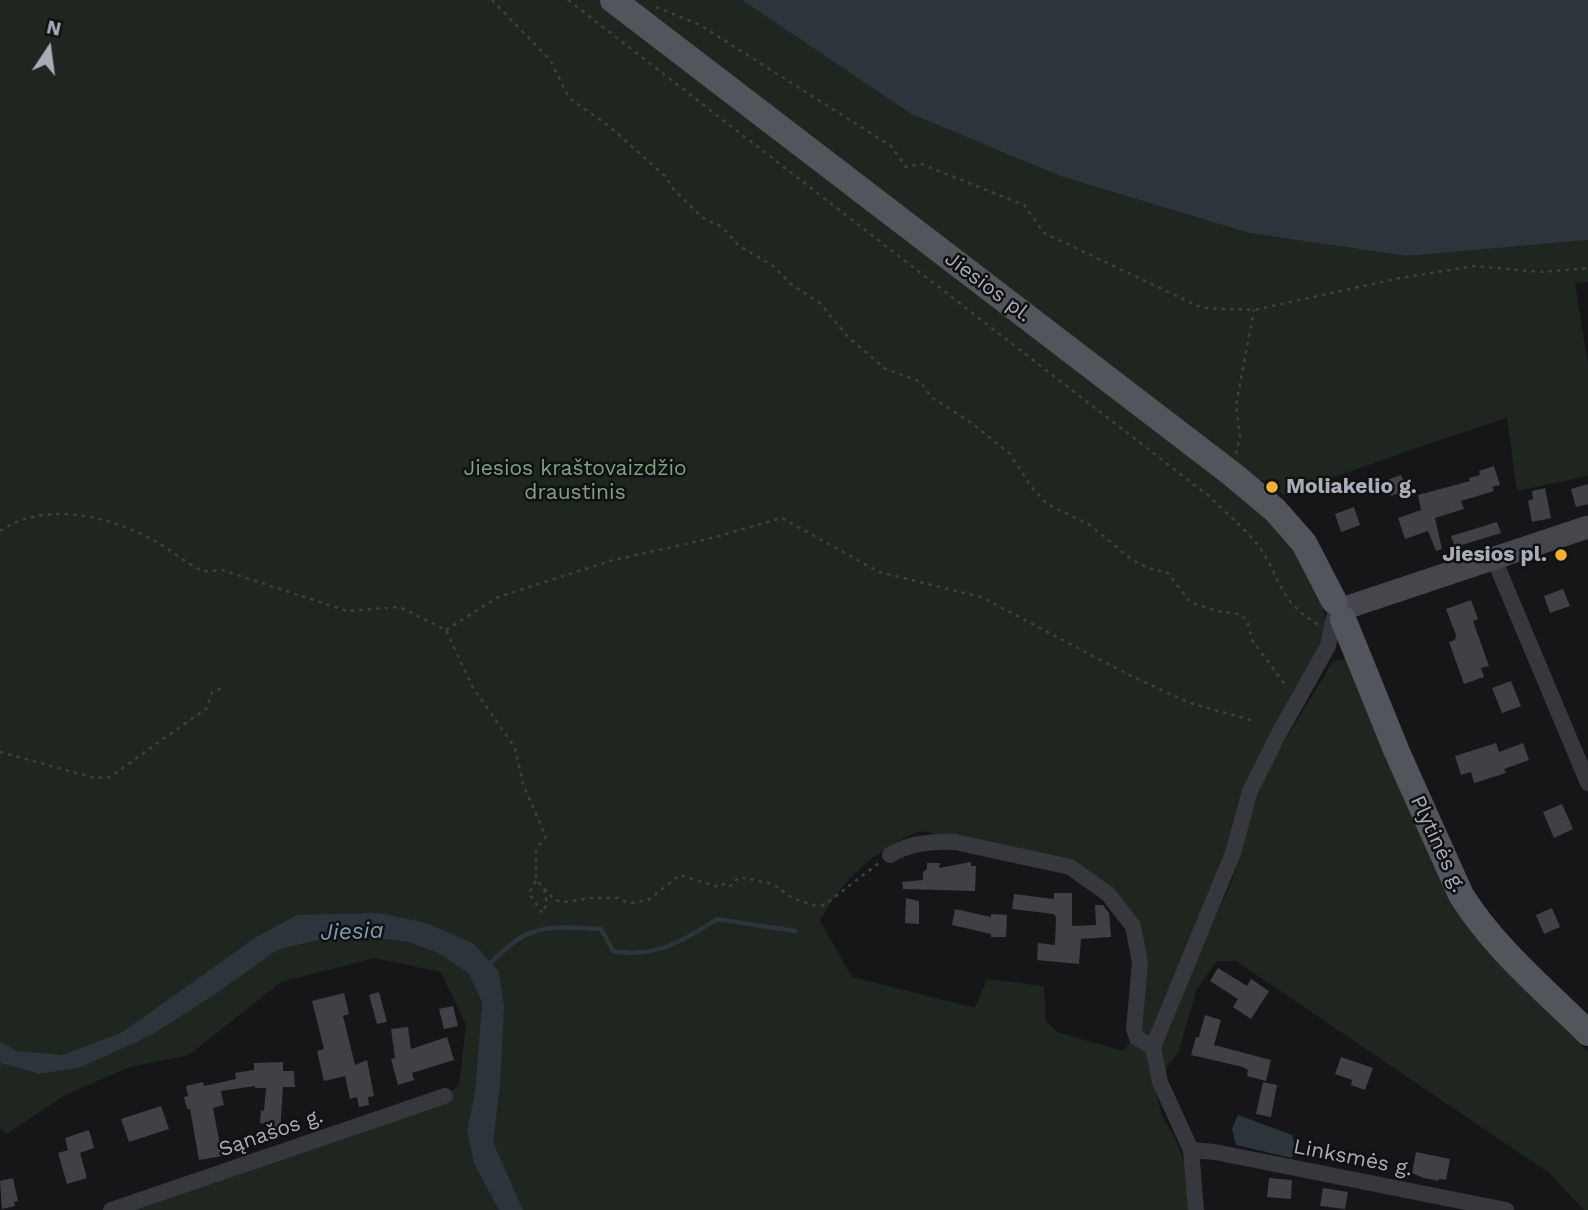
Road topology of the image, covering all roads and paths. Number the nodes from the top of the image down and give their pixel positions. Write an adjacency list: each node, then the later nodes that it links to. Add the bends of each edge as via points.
1 (492, 0): 13 (path, via 550,60 569,98 609,126 666,177 703,218 820,303 846,335 884,368 921,382 931,397 1010,454 1047,504 1090,525 1132,560 1168,573 1190,602 1247,620 1252,640)
2 (568, 0): 11 (path, via 1210,497 1260,548 1283,594 1303,615)
3 (613, 0): 7 (main road, Jiesios pl.)
4 (651, 5): 6 (path, via 700,25 891,146 906,167 921,164 1024,205 1044,233 1202,308)
5 (1588, 268): 6 (path, via 1540,272 1475,266)
6 (1254, 310): 7 (path, via 1237,405 1240,437)
7 (1232, 474): 11 (main road, Jiesios pl., via 1276,510 1304,543)
8 (1588, 527): 10 (main road)
9 (0, 531): 12 (path, via 10,524 52,514 97,517 153,539 204,572 222,570 346,611 400,607)
10 (1494, 559): 11 (main road); 17 (street)
11 (1339, 615): 21 (main road, Plytinės g., via 1461,895 1492,938); 22 (street, via 1328,646 1250,791 1233,853)
12 (446, 630): 15 (path, via 498,597 610,561 782,518 879,572 981,597 1178,698); 19 (path, via 472,686 516,748 523,784 546,837 537,849)
13 (1286, 686)
14 (226, 687): 16 (path, via 212,692 207,708 110,777 95,778)
15 (1254, 721)
16 (0, 751)
17 (1588, 783)
18 (890, 855): 20 (path, via 824,905 792,898 773,884 739,877 729,887 718,887 680,875 648,900 629,903 618,898 564,902); 22 (street, via 937,841 955,842 1070,867 1108,894 1133,926 1140,963 1134,1030 1137,1038)
19 (537, 880): 20 (path); 20 (path, via 529,893 542,913 547,904)
20 (544, 889)
21 (1588, 1033)
22 (1153, 1047): 24 (street, via 1160,1082)
23 (445, 1096): 25 (street, Sąnašos g.)
24 (1191, 1150): 26 (street); 27 (street, Linksmės g.)
25 (111, 1210)
26 (1196, 1210)
27 (1507, 1210)

